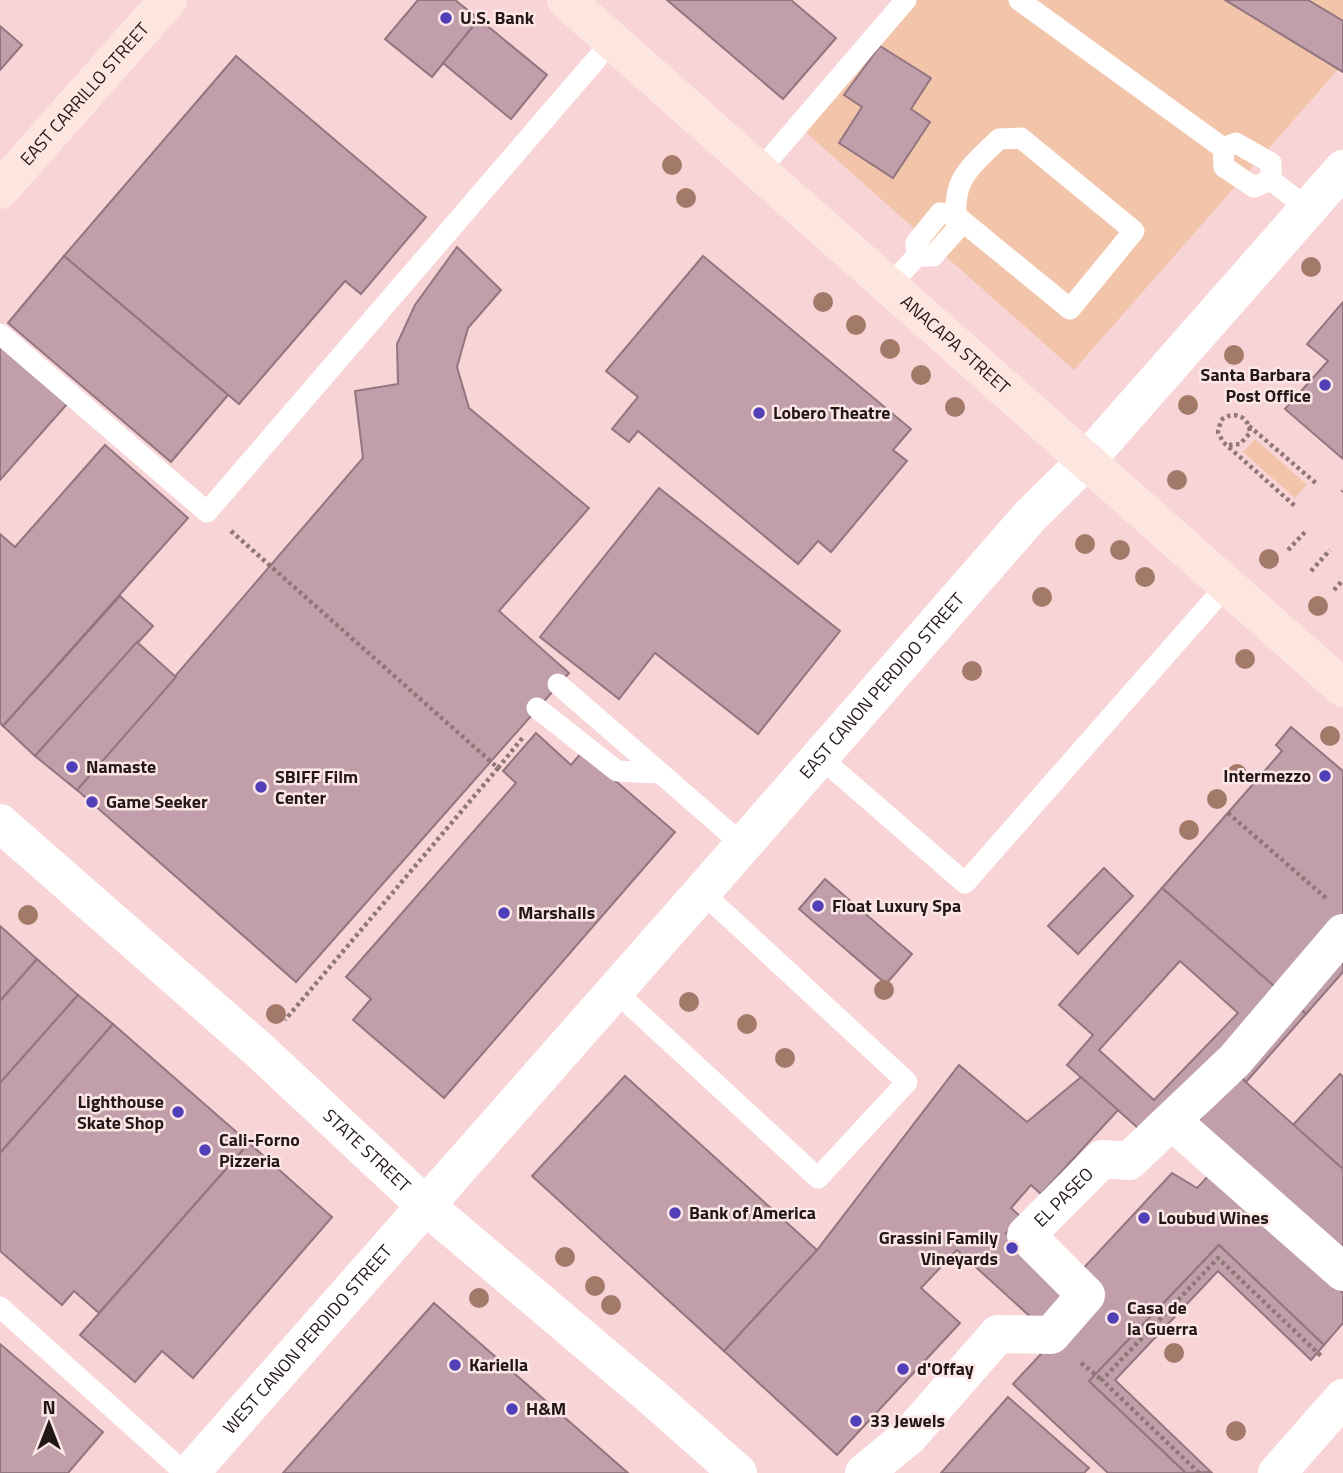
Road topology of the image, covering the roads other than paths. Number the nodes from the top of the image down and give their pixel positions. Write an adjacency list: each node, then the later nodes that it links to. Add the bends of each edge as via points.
1 (168, 0): 8 (street, EAST CARRILLO STREET)
2 (566, 0): 5 (street, ANACAPA STREET)
3 (906, 0): 7 (lane)
4 (1019, 0): 9 (lane, via 1223,148 1236,143 1271,163 1271,180)
5 (613, 40): 7 (street, ANACAPA STREET); 12 (lane, via 207,512)
6 (1343, 169): 9 (street, EAST CANON PERDIDO STREET)
7 (760, 170): 11 (street, ANACAPA STREET)
8 (0, 190)
9 (1308, 209): 13 (street, EAST CANON PERDIDO STREET)
10 (955, 215): 10 (lane, via 1070,309 1135,231 1021,138 999,139 960,180); 11 (lane, via 957,229 933,257 917,256)
11 (889, 285): 13 (street, ANACAPA STREET)
12 (0, 334)
13 (1086, 461): 14 (street, ANACAPA STREET); 18 (street, EAST CANON PERDIDO STREET, via 1039,506)
14 (1227, 585): 16 (street, ANACAPA STREET); 18 (lane, via 965,883)
15 (558, 684): 19 (lane)
16 (1343, 688)
17 (537, 708): 19 (lane, via 617,771)
18 (821, 758): 21 (street, EAST CANON PERDIDO STREET)
19 (660, 773): 21 (lane)
20 (0, 823): 26 (street, STATE STREET, via 259,1050)
21 (742, 844): 22 (street, EAST CANON PERDIDO STREET)
22 (702, 892): 24 (street, EAST CANON PERDIDO STREET); 24 (lane, via 907,1082 818,1178)
23 (1338, 918): 25 (street, EL PASEO, via 1235,1060)
24 (615, 991): 26 (street, EAST CANON PERDIDO STREET)
25 (1172, 1121): 27 (street); 33 (street, EL PASEO, via 1129,1161 1102,1159 1026,1235 1086,1295 1051,1335 998,1334 909,1436)
26 (426, 1206): 31 (street, WEST CANON PERDIDO STREET); 32 (street, STATE STREET)
27 (1343, 1272)
28 (0, 1307): 30 (lane)
29 (1343, 1398): 34 (street)
30 (184, 1473)
31 (190, 1473)
32 (737, 1473)
33 (864, 1473)
34 (1277, 1473)

